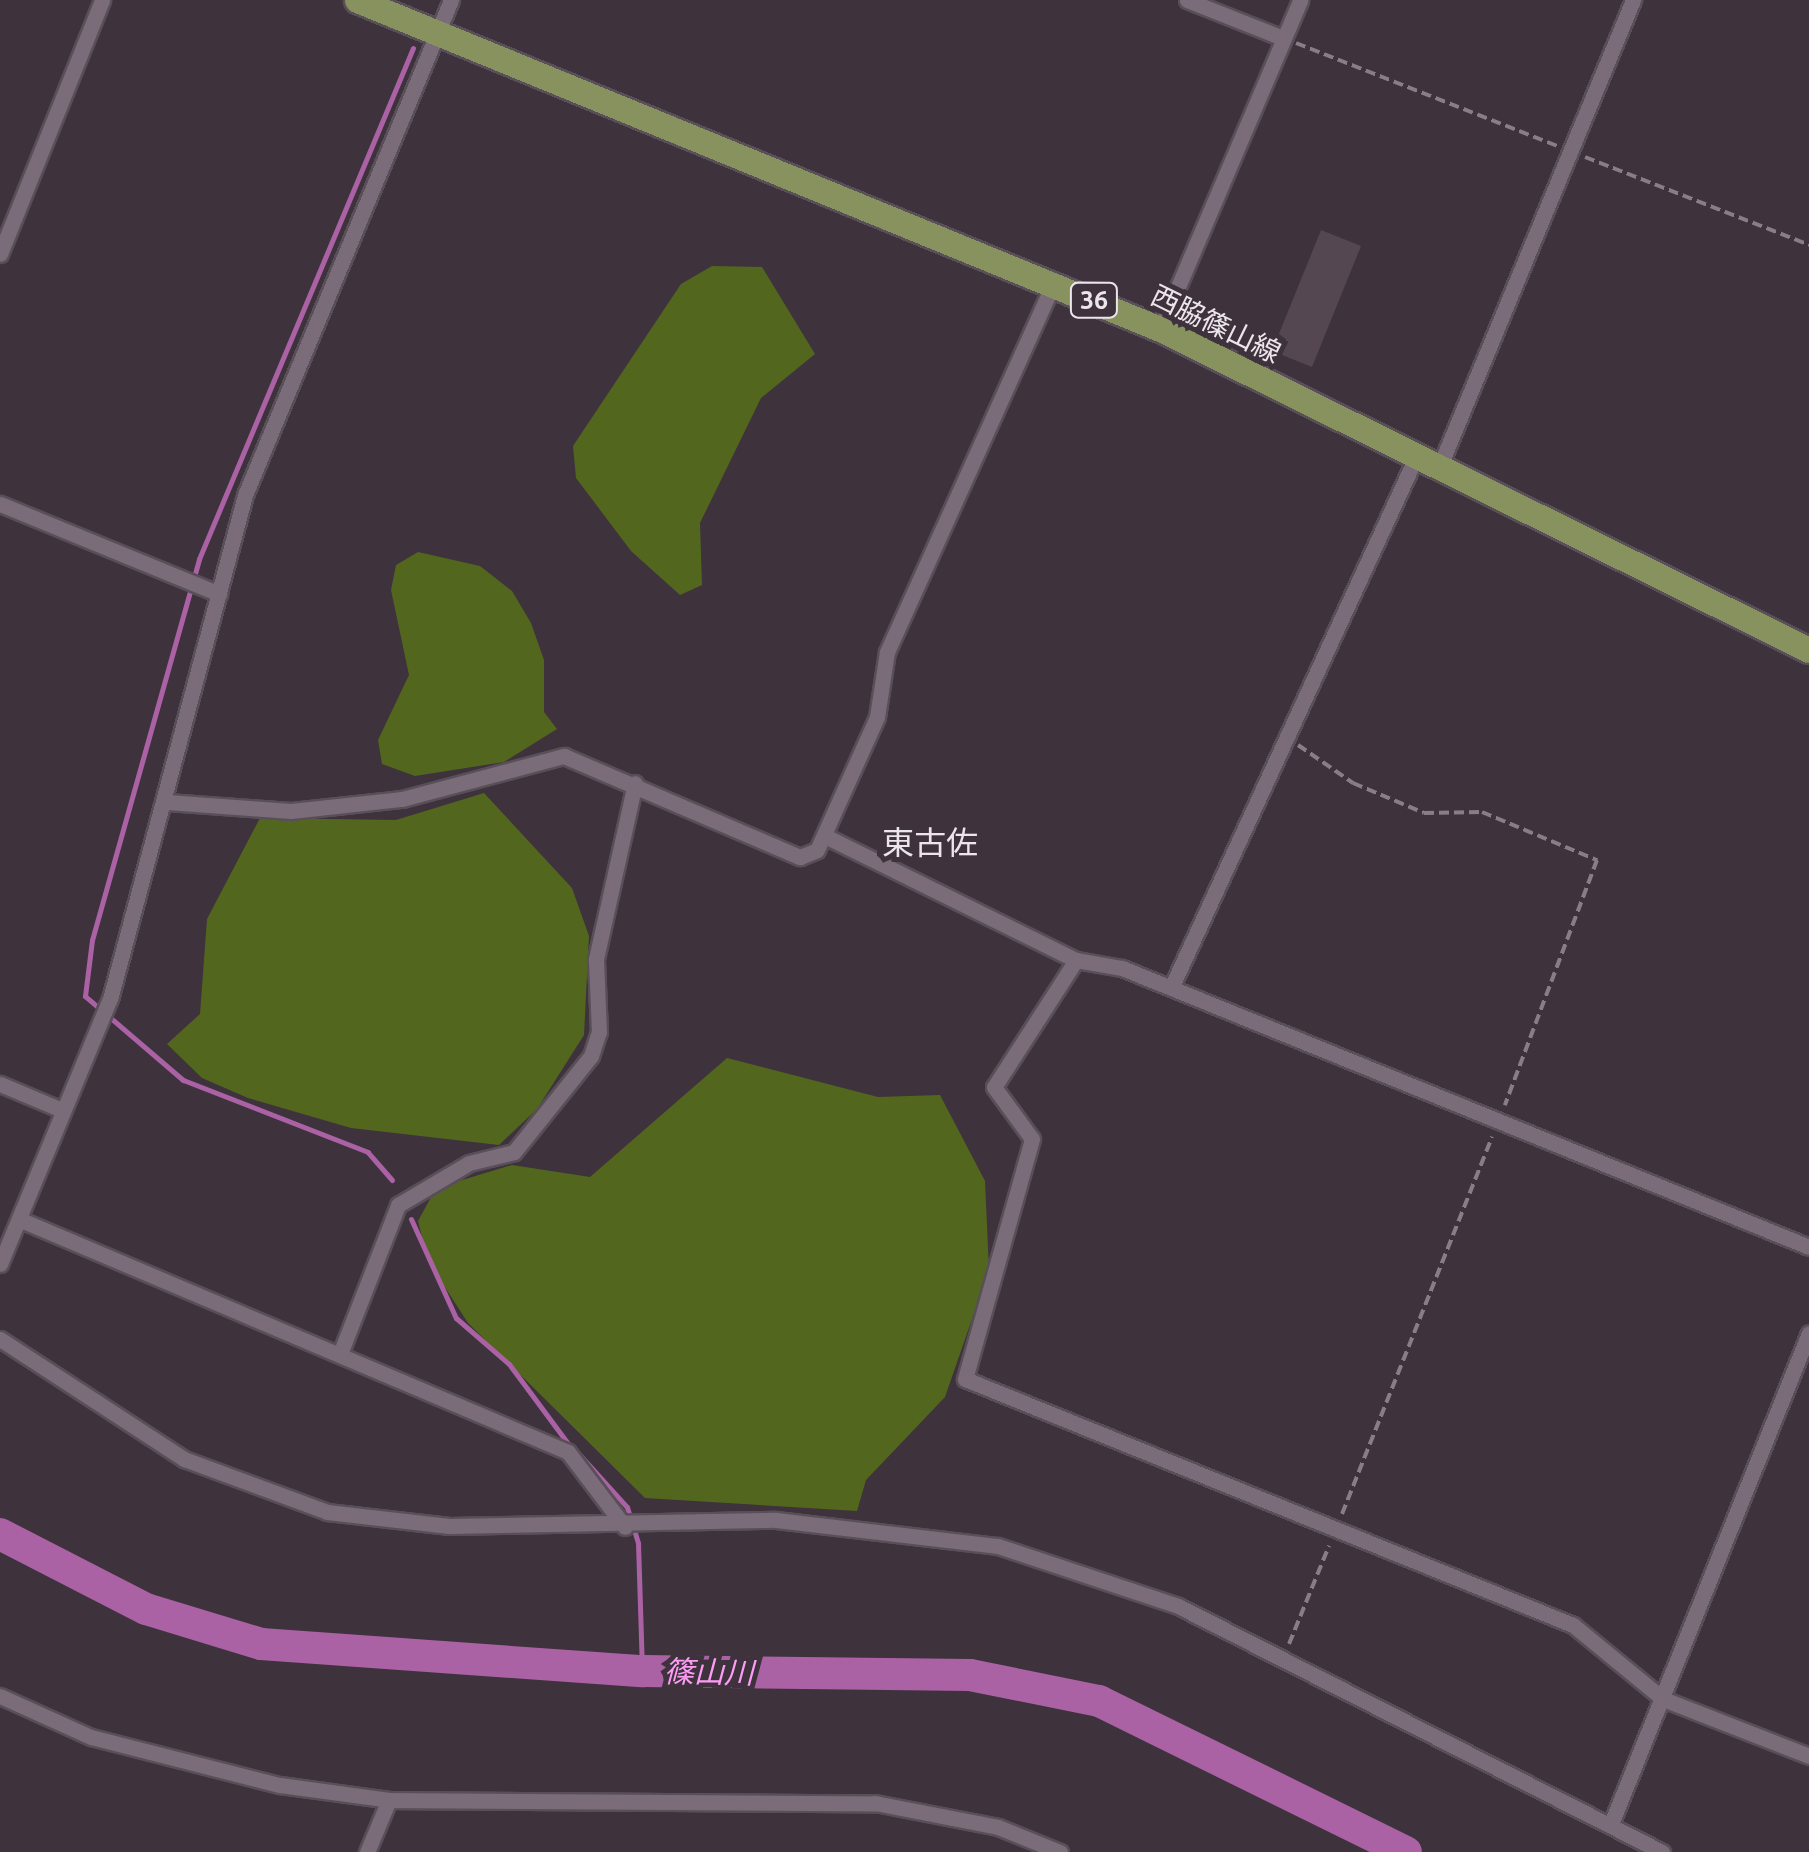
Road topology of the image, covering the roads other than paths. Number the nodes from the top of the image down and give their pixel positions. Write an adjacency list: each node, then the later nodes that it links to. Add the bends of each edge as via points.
1 (102, 0): 9 (street)
2 (357, 0): 7 (main road, 西脇篠山線 / 36)
3 (451, 0): 7 (street)
4 (1187, 0): 8 (street)
5 (1300, 0): 8 (street)
6 (1633, 0): 12 (street)
7 (438, 31): 10 (main road, 西脇篠山線 / 36); 14 (street, via 245,495)
8 (1282, 38): 11 (street)
9 (0, 254)
10 (1054, 282): 11 (main road, 西脇篠山線 / 36); 18 (street, via 887,652 877,718)
11 (1160, 329): 12 (main road, 西脇篠山線 / 36)
12 (1427, 463): 15 (main road, 西脇篠山線 / 36); 20 (street)
13 (0, 504): 14 (street)
14 (219, 594): 17 (street)
15 (1809, 650)
16 (635, 783): 17 (street, via 564,756 402,799 291,810); 18 (street, via 800,858); 28 (street, via 596,959 600,1032 591,1056 514,1152 469,1163 398,1204)
17 (167, 802): 22 (street, via 144,850 110,999)
18 (826, 838): 19 (street)
19 (1076, 960): 20 (street); 31 (street, via 994,1087 1032,1139 966,1378 1573,1625)
20 (1171, 988): 24 (street)
21 (0, 1084): 22 (street)
22 (62, 1110): 23 (street)
23 (20, 1220): 25 (street); 28 (street)
24 (1809, 1247)
25 (0, 1264)
26 (1809, 1333): 31 (street)
27 (0, 1339): 29 (street, via 184,1459 327,1512 449,1526)
28 (340, 1354): 29 (street, via 568,1452)
29 (625, 1527): 34 (street, via 776,1520 928,1532 1178,1606)
30 (0, 1696): 33 (street, via 199,1770)
31 (1663, 1699): 32 (street); 34 (street)
32 (1809, 1756)
33 (389, 1800): 35 (street, via 876,1803); 36 (street)
34 (1611, 1824): 37 (street)
35 (1053, 1850)
36 (367, 1852)
37 (1662, 1852)

